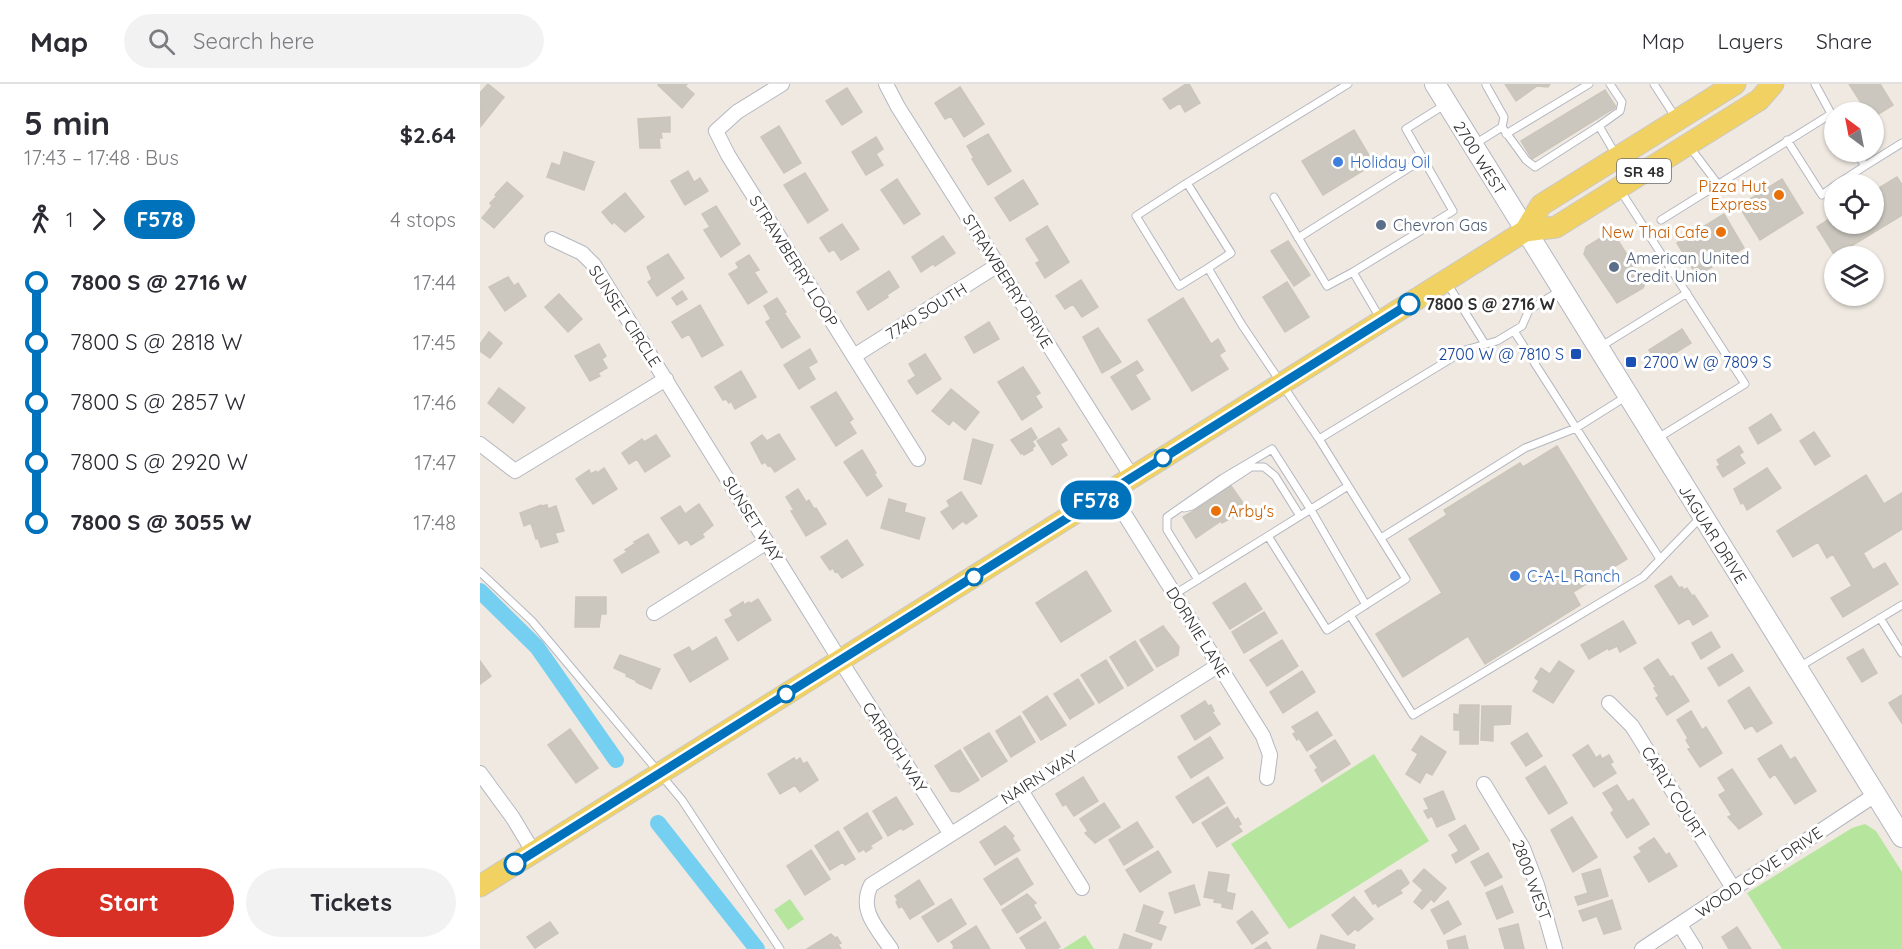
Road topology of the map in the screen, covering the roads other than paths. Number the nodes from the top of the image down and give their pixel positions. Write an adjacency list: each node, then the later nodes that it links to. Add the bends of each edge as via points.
1 (782, 84): 45 (street, STRAWBERRY LOOP, via 737,112 716,131)
2 (886, 84): 35 (street, STRAWBERRY DRIVE)
3 (1348, 84): 26 (lane)
4 (1588, 84): 16 (lane)
5 (1610, 84): 15 (lane, via 1622,102 1620,111)
6 (1654, 84): 13 (lane)
7 (1735, 84): 13 (main road, SR 48)
8 (1773, 84): 19 (main road, SR 48, via 1759,100)
9 (1815, 84): 12 (lane)
10 (1486, 85): 16 (lane, via 1504,117)
11 (1440, 90): 20 (main road, 2700 WEST); 22 (lane, via 1406,129)
12 (1825, 102)
13 (1678, 120): 21 (main road, SR 48)
14 (1824, 121): 17 (lane)
15 (1599, 126): 16 (lane, via 1535,167); 21 (lane)
16 (1504, 130): 20 (lane)
17 (1787, 140): 27 (lane); 29 (lane)
18 (1902, 143): 24 (lane)
19 (1688, 144): 27 (lane); 28 (main road, SR 48)
20 (1472, 146): 32 (main road, 2700 WEST)
21 (1618, 157): 32 (main road, SR 48, via 1541,205)
22 (1423, 159): 33 (lane); 37 (lane, via 1453,211)
23 (1862, 162): 24 (lane)
24 (1865, 166): 25 (lane)
25 (1853, 174)
26 (1188, 183): 36 (lane, via 1231,253); 36 (lane, via 1136,216 1179,286)
27 (1717, 183): 31 (lane)
28 (1618, 188): 32 (main road, SR 48, via 1556,227); 40 (lane)
29 (1824, 194)
30 (1274, 197): 33 (lane)
31 (1661, 220)
32 (1525, 231): 38 (main road, SR 48); 39 (main road, JAGUAR DRIVE)
33 (1298, 238): 37 (lane, via 1327,286)
34 (552, 239): 46 (street, SUNSET CIRCLE, via 582,253 594,265)
35 (998, 265): 45 (street, 7740 SOUTH); 54 (street, STRAWBERRY DRIVE)
36 (1208, 268): 47 (lane)
37 (1353, 272): 41 (lane)
38 (1446, 281): 41 (main road, SR 48); 43 (lane)
39 (1561, 289): 42 (lane, via 1529,310 1522,326); 44 (main road, JAGUAR DRIVE)
40 (1687, 293): 44 (lane); 51 (lane, via 1745,384)
41 (1382, 321): 47 (main road, SR 48)
42 (1514, 331): 43 (lane); 49 (lane)
43 (1485, 344): 50 (lane, via 1465,350)
44 (1598, 348): 48 (main road, JAGUAR DRIVE)
45 (854, 356): 53 (street, STRAWBERRY LOOP)
46 (666, 379): 52 (street, via 515,471); 63 (street, SUNSET WAY)
47 (1281, 384): 50 (lane); 54 (main road, SR 48)
48 (1627, 396): 49 (lane); 51 (main road, JAGUAR DRIVE)
49 (1575, 428): 62 (lane, via 1525,448); 64 (lane)
50 (1319, 439): 55 (lane)
51 (1654, 440): 60 (main road, JAGUAR DRIVE)
52 (480, 444)
53 (918, 459)
54 (1132, 477): 56 (main road, SR 48)
55 (1348, 486): 58 (lane); 62 (lane)
56 (1110, 491): 67 (street, DORNIE LANE); 74 (main road, SR 48)
57 (1180, 508): 58 (lane, via 1272,449); 59 (lane, via 1192,506 1251,467 1264,467 1275,476); 66 (lane, via 1167,517 1167,530)
58 (1311, 510): 59 (lane); 69 (lane)
59 (1300, 516): 61 (lane)
60 (1702, 516): 64 (lane); 76 (main road, JAGUAR DRIVE)
61 (1269, 536): 66 (lane); 71 (lane, via 1327,630)
62 (1381, 538): 69 (lane, via 1406,579)
63 (767, 542): 70 (street); 74 (street, SUNSET WAY)
64 (1660, 559): 71 (lane, via 1643,577 1413,715)
65 (480, 572): 79 (lane, via 532,621)
66 (1198, 580): 67 (lane)
67 (1175, 594): 75 (street, DORNIE LANE)
68 (1902, 604): 72 (lane)
69 (1366, 605): 71 (lane)
70 (654, 613)
71 (1350, 615)
72 (1880, 618): 73 (lane); 76 (lane)
73 (1902, 652)
74 (840, 660): 79 (main road, SR 48); 84 (street, CARROH WAY)
75 (1219, 665): 80 (street, DORNIE LANE, via 1263,736 1270,755); 82 (street, NAIRN WAY)
76 (1797, 669): 83 (main road, JAGUAR DRIVE)
77 (1608, 703): 89 (street, CARLY COURT, via 1632,726)
78 (480, 773): 86 (street)
79 (660, 774): 86 (main road, SR 48); 91 (lane, via 682,800)
80 (1267, 778)
81 (1484, 784): 93 (street, 2800 WEST, via 1523,849)
82 (1020, 789): 84 (street, NAIRN WAY); 88 (street)
83 (1875, 795): 85 (main road, JAGUAR DRIVE); 89 (street, WOOD COVE DRIVE)
84 (950, 833): 92 (street, NAIRN WAY, via 870,885 866,907)
85 (1902, 837)
86 (534, 853): 87 (main road, SR 48)
87 (480, 886)
88 (1082, 888)
89 (1734, 888): 90 (street, WOOD COVE DRIVE)
90 (1680, 925): 94 (street, WOOD COVE DRIVE); 95 (street)
91 (780, 949)
92 (891, 949)
93 (1556, 949)
94 (1642, 949)
95 (1695, 949)

